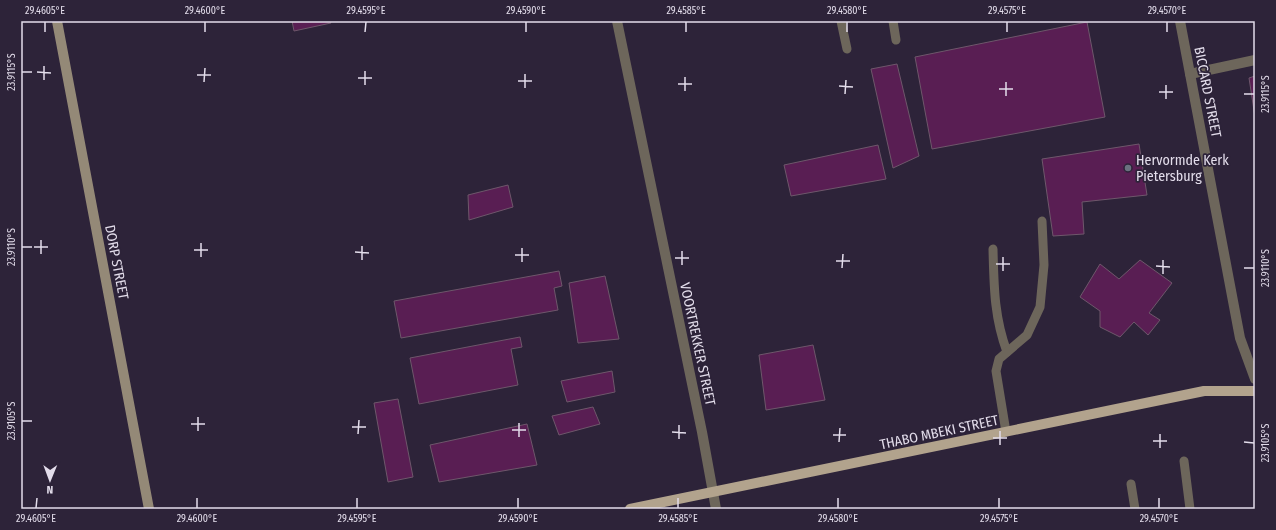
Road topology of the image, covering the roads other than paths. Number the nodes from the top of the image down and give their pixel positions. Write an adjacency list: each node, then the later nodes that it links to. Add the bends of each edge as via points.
1 (57, 21): 19 (street, DORP STREET)
2 (617, 21): 18 (street, VOORTREKKER STREET)
3 (841, 21): 7 (lane)
4 (893, 21): 6 (lane)
5 (1180, 21): 9 (street, BICCARD STREET)
6 (896, 40)
7 (847, 49)
8 (1255, 60): 9 (street)
9 (1190, 74): 13 (street, BICCARD STREET, via 1240,338)
10 (1042, 222): 12 (lane, via 1044,265 1040,307 1027,335)
11 (994, 249): 12 (lane, via 996,312 999,331)
12 (1007, 352): 15 (lane, via 999,359 996,371)
13 (1255, 379)
14 (1255, 391): 15 (main road, THABO MBEKI STREET, via 1204,391)
15 (1006, 432): 18 (main road, THABO MBEKI STREET)
16 (1184, 461): 23 (lane)
17 (1131, 484): 22 (lane)
18 (713, 493): 20 (main road, THABO MBEKI STREET); 21 (street, VOORTREKKER STREET)
19 (149, 509)
20 (630, 509)
21 (716, 509)
22 (1135, 509)
23 (1190, 509)

